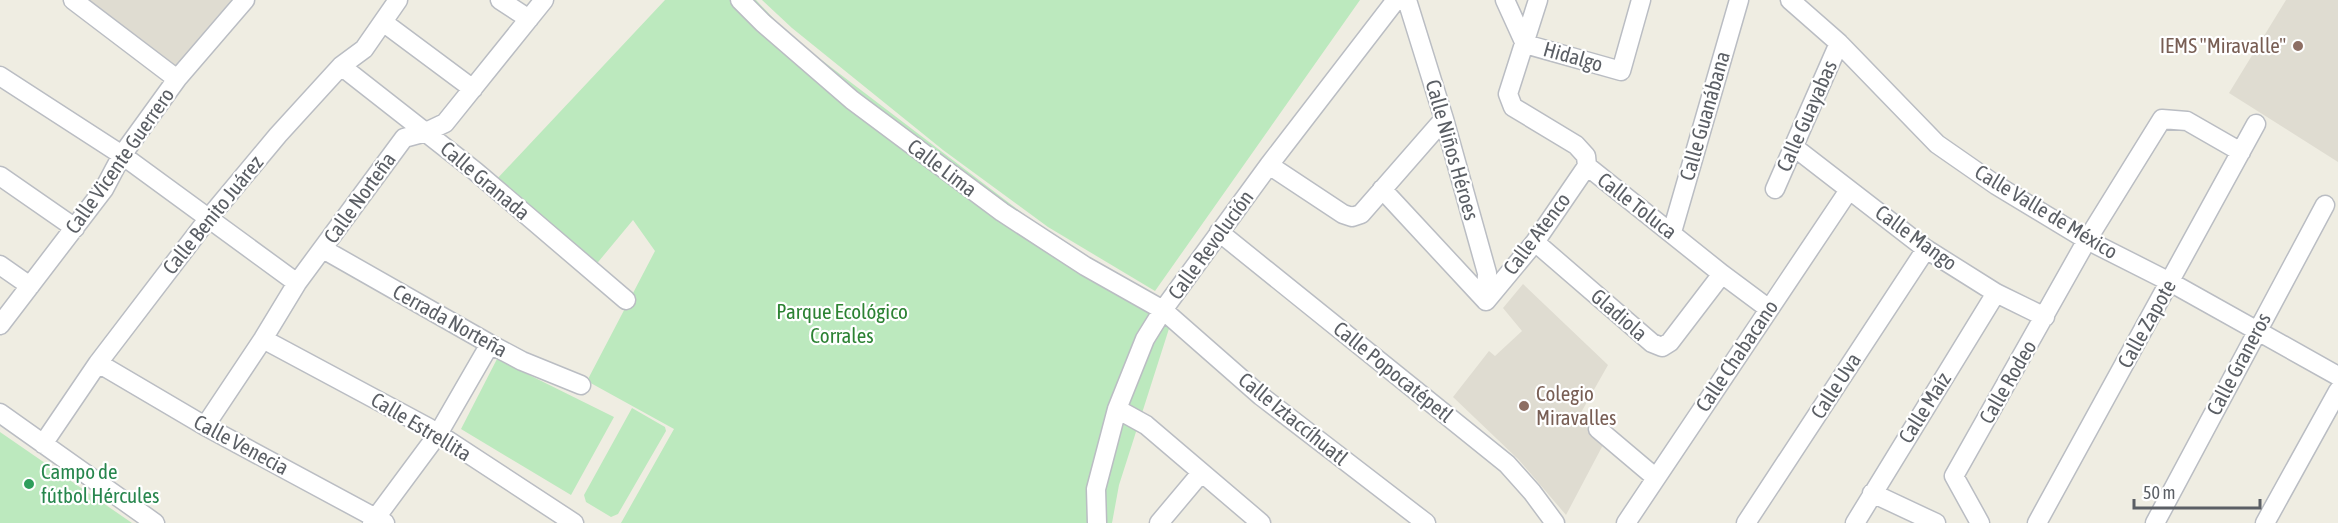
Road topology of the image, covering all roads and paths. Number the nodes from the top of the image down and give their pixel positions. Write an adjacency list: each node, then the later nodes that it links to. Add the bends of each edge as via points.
1 (73, 0): 20 (street)
2 (245, 0): 20 (street, Calle Vicente Guerrero)
3 (398, 0): 15 (street, Calle Benito Juárez)
4 (500, 0): 14 (street)
5 (543, 0): 14 (street, Calle Norteña)
6 (740, 0): 52 (street, Calle Lima, via 852,100 1002,212)
7 (1396, 0): 28 (street, Calle Revolución)
8 (1407, 0): 22 (street, Calle Niños Héroes)
9 (1505, 0): 17 (street)
10 (1538, 0): 17 (street, Calle Toluca)
11 (1641, 0): 17 (street, Hidalgo, via 1621,71)
12 (1738, 0): 38 (street, Calle Guanábana)
13 (1790, 0): 16 (street, Calle Valle de México)
14 (529, 20): 21 (street, Calle Norteña)
15 (382, 22): 18 (street, Calle Benito Juárez, via 364,49); 21 (street)
16 (1839, 43): 25 (street, Calle Guayabas); 39 (street, Calle Valle de México, via 1937,144)
17 (1525, 44): 29 (street, Calle Toluca, via 1508,94 1513,107 1576,145 1586,156)
18 (341, 66): 24 (street, Calle Granada); 35 (street, Calle Benito Juárez)
19 (0, 76): 27 (street)
20 (177, 79): 27 (street, Calle Vicente Guerrero)
21 (473, 89): 24 (street, Calle Norteña, via 445,123)
22 (1444, 119): 31 (street); 50 (street, Calle Niños Héroes, via 1487,273)
23 (2256, 124): 26 (street, Calle Zapote)
24 (426, 132): 41 (street, Calle Norteña, via 404,138); 49 (street, Calle Granada)
25 (1794, 147): 32 (street, Calle Guayabas); 33 (street, Calle Mango)
26 (2241, 152): 39 (street, Calle Rodeo, via 2187,121 2162,119); 45 (street, Calle Zapote)
27 (122, 155): 35 (street); 36 (street, Calle Vicente Guerrero, via 104,189)
28 (1269, 165): 31 (street, via 1352,218 1361,214); 37 (street, Calle Revolución)
29 (1587, 166): 38 (street, Calle Toluca); 40 (street, Calle Atenco)
30 (0, 176): 36 (street)
31 (1382, 189): 50 (street)
32 (1775, 189)
33 (1849, 190): 42 (street, Calle Mango); 51 (street, Calle Chabacano)
34 (2325, 205): 55 (street, Calle Graneros)
35 (208, 219): 46 (street); 58 (street, Calle Benito Juárez)
36 (75, 228): 47 (street, Calle Vicente Guerrero)
37 (1219, 232): 52 (street, Calle Revolución); 72 (street, Calle Popocatépetl, via 1507,464 1532,492)
38 (1672, 232): 44 (street, Calle Toluca)
39 (2087, 240): 45 (street, Calle Valle de México); 53 (street, Calle Rodeo)
40 (1535, 242): 44 (street, Gladiola, via 1652,344 1662,347 1670,342); 50 (street, Calle Atenco)
41 (323, 249): 46 (street, Calle Norteña); 57 (street, Cerrada Norteña)
42 (1926, 249): 48 (street, Calle Mango); 80 (street, Calle Uva)
43 (0, 265): 47 (street)
44 (1722, 274): 51 (street, Calle Toluca)
45 (2170, 282): 55 (street, Calle Valle de México); 84 (street, Calle Zapote)
46 (297, 283): 56 (street, Calle Norteña)
47 (30, 286): 54 (street, Calle Vicente Guerrero)
48 (1996, 293): 53 (street, Calle Mango); 70 (street, Calle Maíz)
49 (626, 300)
50 (1485, 301)
51 (1769, 309): 69 (street, Calle Chabacano)
52 (1163, 310): 62 (street, Calle Revolución, via 1145,339); 78 (street, Calle Iztaccíhuatl, via 1261,396)
53 (2045, 317): 83 (street, Calle Rodeo, via 1954,476)
54 (0, 325)
55 (2257, 330): 59 (street, Calle Valle de México); 85 (street, Calle Graneros)
56 (263, 339): 64 (street, Calle Norteña); 66 (street, Calle Estrellita)
57 (490, 344): 60 (street, Cerrada Norteña); 66 (street)
58 (98, 363): 64 (street, Calle Venecia); 67 (street, Calle Benito Juárez)
59 (2338, 376)
60 (581, 385)
61 (2338, 391): 86 (street)
62 (1117, 409): 68 (street, via 1146,425); 75 (street, Calle Revolución, via 1096,489)
63 (0, 413): 67 (street)
64 (205, 426): 71 (street, Calle Venecia)
65 (1598, 429): 69 (street)
66 (438, 434): 71 (street); 74 (street, Calle Estrellita)
67 (43, 444): 73 (street)
68 (1201, 473): 76 (street); 77 (street)
69 (1656, 478): 79 (street, Calle Chabacano)
70 (1872, 493): 81 (street, Calle Maíz); 82 (street)
71 (378, 521)
72 (1548, 521)
73 (155, 523)
74 (574, 523)
75 (1097, 523)
76 (1158, 523)
77 (1261, 523)
78 (1426, 523)
79 (1626, 523)
80 (1746, 523)
81 (1855, 523)
82 (1936, 523)
83 (1980, 523)
84 (2037, 523)
85 (2155, 523)
86 (2265, 523)

